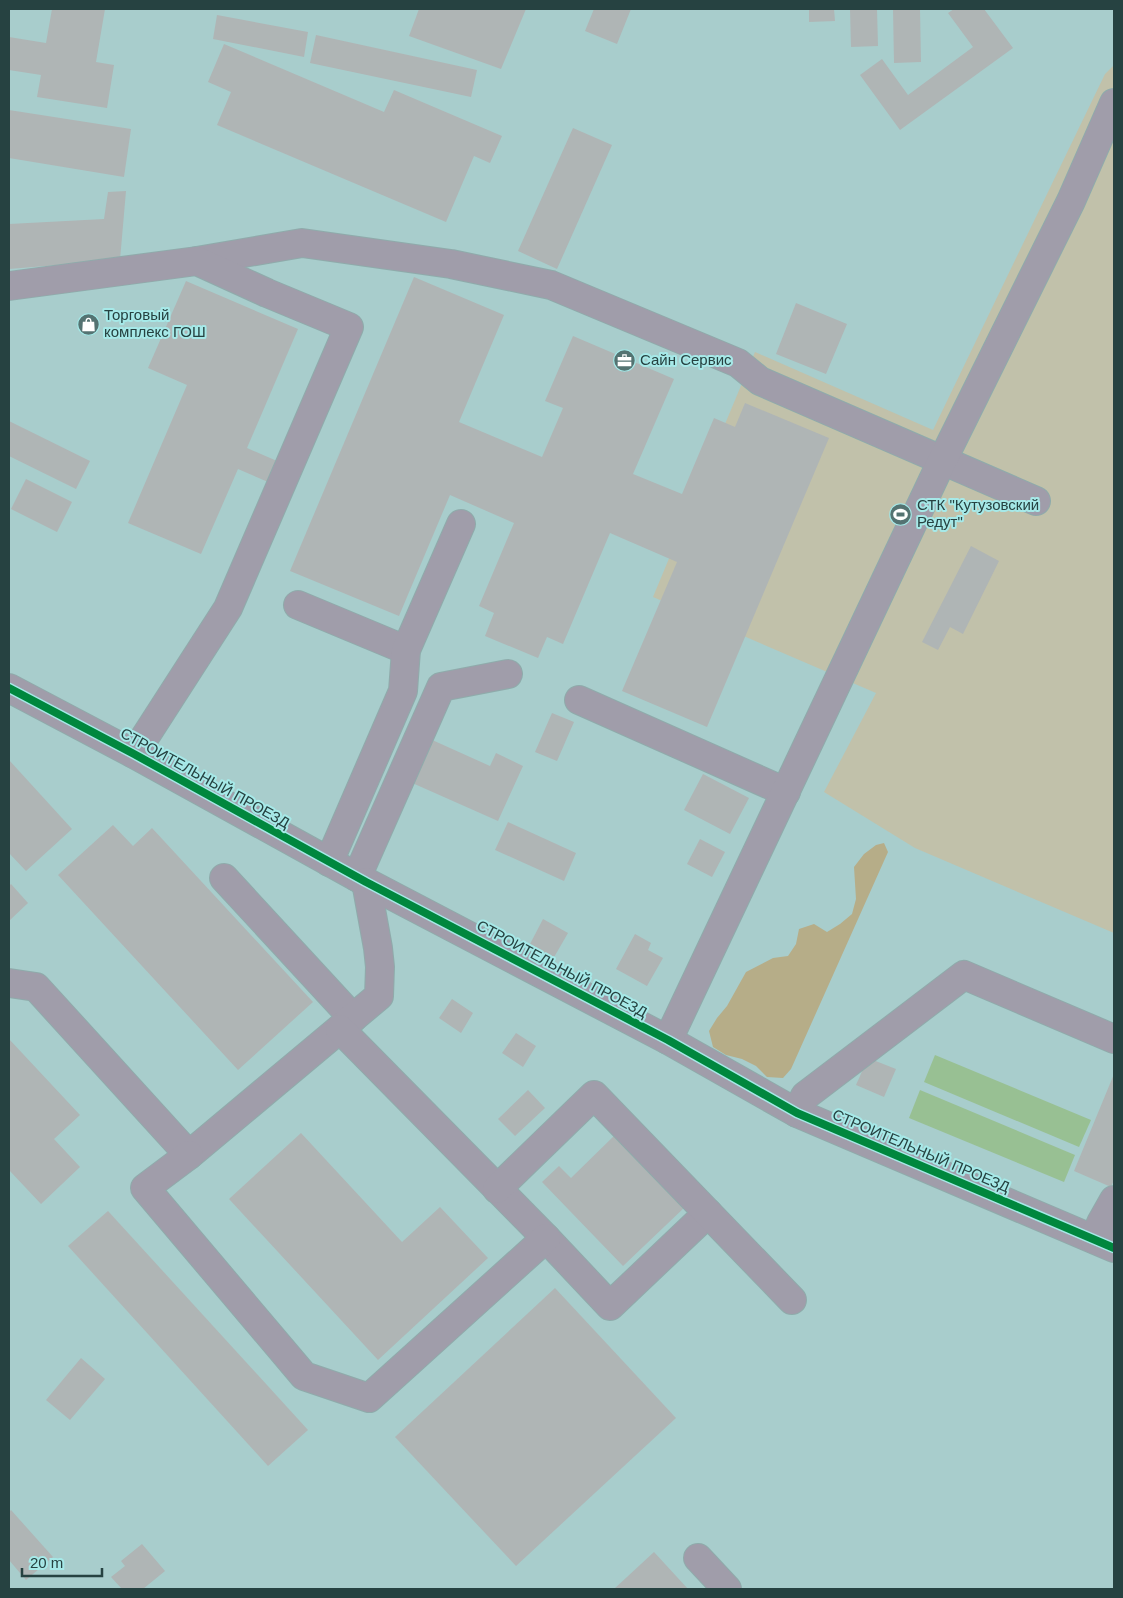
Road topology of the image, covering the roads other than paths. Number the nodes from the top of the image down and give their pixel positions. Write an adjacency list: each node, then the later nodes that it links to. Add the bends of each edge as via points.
1 (1114, 103): 4 (street, via 1071,201)
2 (197, 261): 3 (street); 4 (street, via 302,242 451,264 551,285 738,363 760,381); 12 (street, via 349,327 228,608)
3 (9, 286)
4 (942, 461): 5 (street); 13 (street)
5 (1036, 501)
6 (461, 524): 8 (street)
7 (298, 605): 8 (street)
8 (406, 650): 14 (street, via 403,691)
9 (508, 674): 16 (street, via 441,687)
10 (9, 688): 12 (street, СТРОИТЕЛЬНЫЙ ПРОЕЗД)
11 (579, 700): 13 (street)
12 (134, 754): 14 (street, СТРОИТЕЛЬНЫЙ ПРОЕЗД)
13 (786, 792): 20 (street)
14 (329, 862): 16 (street, СТРОИТЕЛЬНЫЙ ПРОЕЗД)
15 (224, 878): 18 (street)
16 (361, 880): 18 (street, via 378,948 379,996); 20 (street, СТРОИТЕЛЬНЫЙ ПРОЕЗД)
17 (9, 983): 22 (street, via 36,987)
18 (347, 1023): 22 (street); 23 (street)
19 (1114, 1039): 21 (street, via 964,975 804,1096)
20 (668, 1040): 21 (street, СТРОИТЕЛЬНЫЙ ПРОЕЗД)
21 (797, 1113): 27 (street, СТРОИТЕЛЬНЫЙ ПРОЕЗД)
22 (189, 1154): 26 (street, via 145,1188 304,1376 369,1398)
23 (497, 1189): 25 (street, via 594,1095); 26 (street)
24 (1114, 1200): 27 (street, via 1101,1223)
25 (708, 1213): 26 (street, via 610,1306); 28 (street)
26 (546, 1238)
27 (1104, 1243)
28 (792, 1300)
29 (698, 1558): 30 (street)
30 (727, 1589)

